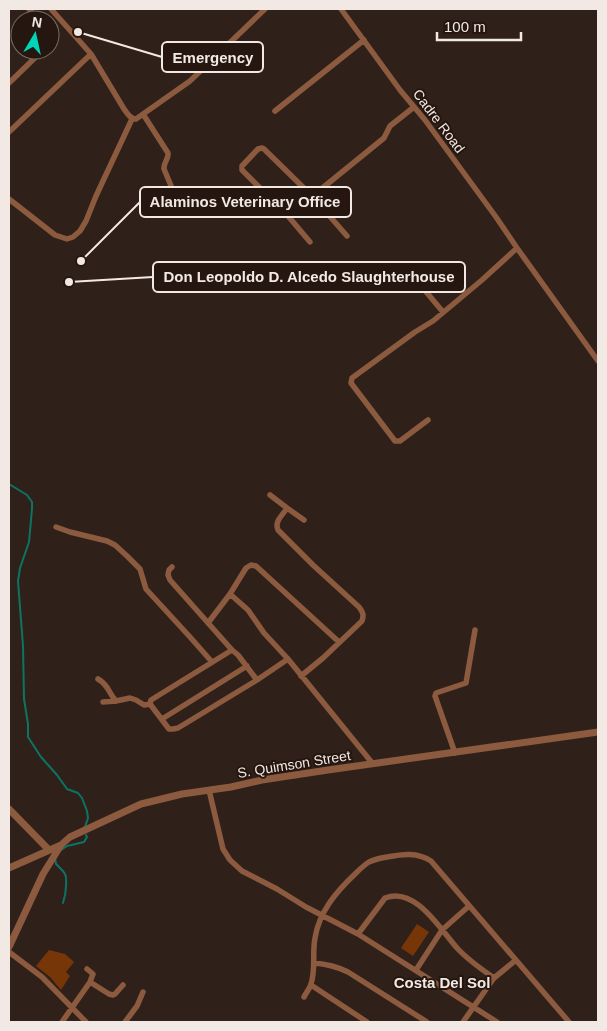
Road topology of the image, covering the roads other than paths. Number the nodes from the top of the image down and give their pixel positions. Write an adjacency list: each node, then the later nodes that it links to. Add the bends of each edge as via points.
1 (51, 9): 5 (street)
2 (265, 9): 10 (street, via 190,81)
3 (341, 9): 4 (street, Cadre Road)
4 (364, 40): 8 (street, Cadre Road); 9 (street)
5 (91, 54): 11 (street); 12 (street)
6 (33, 60): 7 (street)
7 (9, 83)
8 (414, 107): 13 (street, via 390,126 384,138); 19 (street, Cadre Road)
9 (275, 111)
10 (143, 114): 11 (street); 15 (street, via 168,152 164,169)
11 (132, 118): 14 (street, via 86,221 73,237 68,239 54,235)
12 (9, 132)
13 (312, 196): 16 (street); 16 (street, via 264,149 258,149 241,169); 17 (street)
14 (9, 199)
15 (177, 200)
16 (288, 216): 18 (street)
17 (348, 236)
18 (310, 242)
19 (517, 248): 21 (street); 22 (street, Cadre Road)
20 (406, 269): 21 (street)
21 (443, 312): 23 (street, via 351,381 395,441 400,442)
22 (598, 360)
23 (428, 420)
24 (270, 494): 25 (street)
25 (287, 508): 26 (street); 32 (street, via 277,522 278,530 363,612 362,621)
26 (304, 520)
27 (56, 527): 35 (street, via 107,541 123,552 140,569 146,589)
28 (172, 567): 30 (street, via 168,575 170,580)
29 (230, 594): 30 (street); 32 (street, via 246,568 256,566); 34 (street, via 248,610)
30 (208, 623): 33 (street)
31 (475, 630): 45 (street, via 466,683 440,691 435,696)
32 (339, 642): 37 (street)
33 (232, 650): 35 (street); 36 (street)
34 (288, 659): 37 (street); 39 (street)
35 (212, 662): 42 (street)
36 (247, 666): 39 (street); 43 (street)
37 (302, 676): 46 (street)
38 (98, 679): 40 (street, via 107,685)
39 (257, 680): 43 (street, via 173,729 169,729)
40 (116, 701): 41 (street); 42 (street, via 130,698 144,705)
41 (103, 702)
42 (150, 704): 43 (street)
43 (162, 719)
44 (598, 732): 45 (street, S. Quimson Street)
45 (455, 753): 46 (street, S. Quimson Street)
46 (372, 764): 47 (street, S. Quimson Street)
47 (209, 790): 49 (street, S. Quimson Street, via 141,804 70,837); 53 (street, via 219,838 230,860 242,871)
48 (9, 809): 50 (street)
49 (61, 845): 50 (street, S. Quimson Street); 56 (street, via 43,874)
50 (49, 850): 51 (street, S. Quimson Street)
51 (9, 868)
52 (470, 906): 53 (street, via 426,857 404,854 377,858 363,866); 54 (street); 58 (street)
53 (322, 915): 55 (street); 59 (street, via 315,938)
54 (442, 930): 55 (street, via 412,900 396,895 384,898); 61 (street); 62 (street, via 474,964)
55 (358, 934): 61 (street)
56 (9, 947)
57 (9, 952): 69 (street, via 42,977)
58 (516, 960): 62 (street); 77 (street)
59 (314, 963): 65 (street); 74 (street, via 343,969)
60 (87, 969): 63 (street, via 93,974)
61 (416, 970): 68 (street)
62 (494, 978): 68 (street)
63 (90, 982): 64 (street, via 113,995); 69 (street)
64 (123, 985)
65 (311, 985): 67 (street); 73 (street)
66 (143, 992): 72 (street)
67 (304, 997)
68 (473, 1007): 75 (street); 76 (street)
69 (72, 1009): 70 (street); 71 (street)
70 (62, 1022)
71 (86, 1022)
72 (126, 1022)
73 (367, 1022)
74 (427, 1022)
75 (463, 1022)
76 (497, 1022)
77 (569, 1022)

